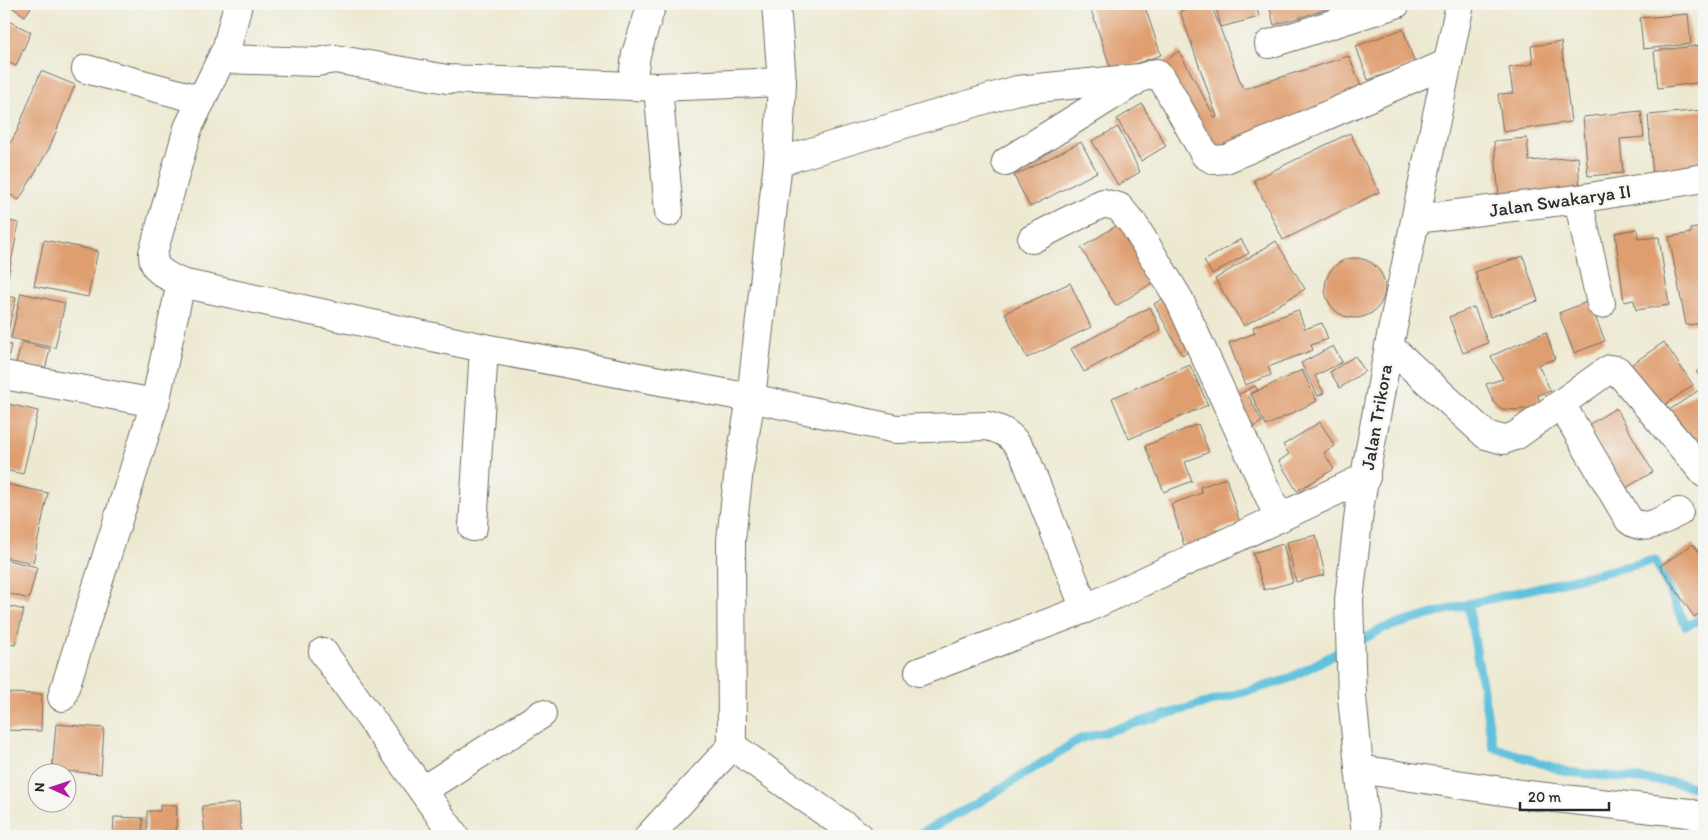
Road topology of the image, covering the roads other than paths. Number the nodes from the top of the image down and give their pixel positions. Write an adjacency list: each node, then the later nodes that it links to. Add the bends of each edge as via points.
1 (238, 4): 7 (street)
2 (652, 4): 12 (street, via 636,54)
3 (776, 4): 11 (street)
4 (1396, 4): 6 (street)
5 (1465, 5): 8 (street, Jalan Trikora)
6 (1270, 44)
7 (222, 59): 12 (street, via 317,62 335,59 447,79); 13 (street)
8 (1448, 63): 10 (street, via 1226,159 1214,160 1205,155 1159,74); 19 (street, Jalan Trikora)
9 (86, 69): 13 (street)
10 (1140, 78): 14 (street, via 1017,90); 15 (street)
11 (782, 82): 12 (street); 14 (street)
12 (645, 87): 18 (street)
13 (202, 100): 21 (street, via 188,128 153,253 152,262 158,270)
14 (778, 162): 26 (street)
15 (1006, 162)
16 (1704, 178): 17 (street, Jalan Swakarya II)
17 (1578, 199): 19 (street, Jalan Swakarya II); 22 (street)
18 (669, 212)
19 (1416, 219): 23 (street, Jalan Trikora)
20 (1032, 240): 32 (street, via 1103,203 1119,207 1134,225 1179,299)
21 (181, 283): 24 (street); 27 (street)
22 (1601, 304)
23 (1389, 346): 28 (street, via 1486,435 1504,440 1517,435); 30 (street, Jalan Trikora)
24 (484, 348): 26 (street); 33 (street)
25 (4, 375): 27 (street)
26 (751, 398): 34 (street, via 896,429 988,426 1002,429 1013,437 1024,454); 39 (street, via 731,540)
27 (156, 403): 37 (street)
28 (1561, 404): 29 (street, via 1605,372 1617,370); 31 (street, via 1629,520 1637,526 1646,527)
29 (1704, 473)
30 (1366, 477): 32 (street); 40 (street, Jalan Trikora, via 1349,600)
31 (1679, 512)
32 (1279, 518): 34 (street)
33 (473, 527)
34 (1085, 609): 36 (street)
35 (324, 652): 41 (street)
36 (919, 672)
37 (62, 698)
38 (542, 714): 41 (street)
39 (732, 746): 44 (street); 45 (street)
40 (1359, 769): 42 (street, via 1528,795 1689,812); 46 (street, Jalan Trikora)
41 (423, 790): 43 (street)
42 (1704, 818)
43 (455, 836)
44 (649, 836)
45 (859, 836)
46 (1366, 836)

